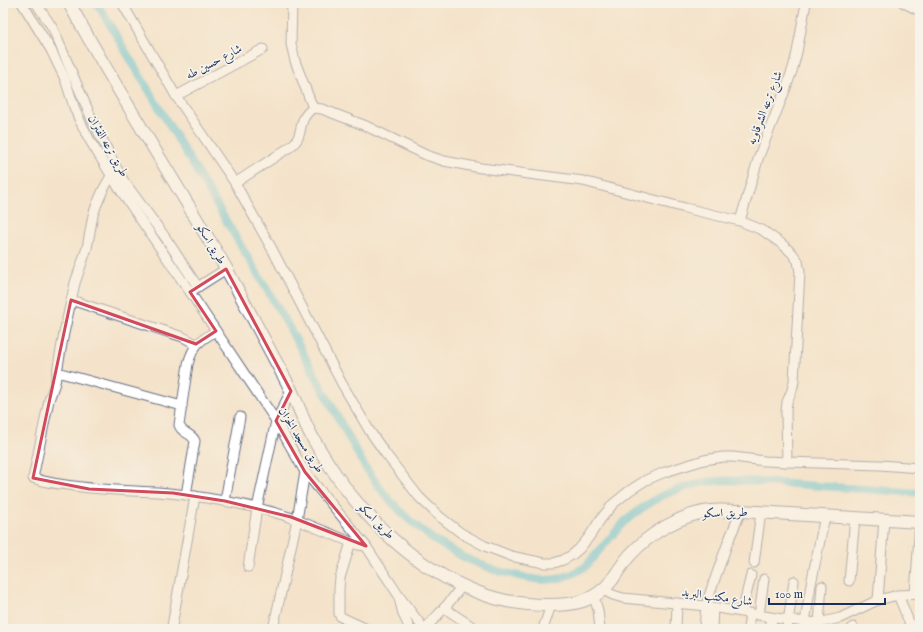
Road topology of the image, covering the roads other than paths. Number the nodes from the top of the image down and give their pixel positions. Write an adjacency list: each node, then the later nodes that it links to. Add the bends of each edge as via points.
1 (22, 3): 12 (street, طريق ترعه الفئران, via 51,50 80,121)
2 (36, 3): 16 (street, طريق ترعه الفئران, via 60,43 91,117 123,180 165,237)
3 (69, 3): 15 (street, طريق اسكو)
4 (122, 3): 10 (street)
5 (292, 3): 11 (street, via 291,44)
6 (806, 3): 14 (street, شارع ترعه الشرقاويه, via 793,68 760,156)
7 (904, 3): 8 (street)
8 (920, 11)
9 (263, 49): 10 (street, شارع حسين طه)
10 (176, 96): 13 (street)
11 (313, 108): 13 (street, via 303,119 300,134 294,143); 14 (street, via 366,126 444,161 582,182)
12 (111, 176): 16 (street, طريق ترعه الفئران, via 134,211); 17 (street, via 96,204 87,248)
13 (235, 183): 25 (street, via 369,430 420,497 450,525 485,546 534,562 558,561 579,549 613,504 646,480 713,458 733,457)
14 (740, 221): 25 (street, via 762,230 782,244 798,261 800,272 794,385 786,411)
15 (226, 269): 16 (street); 21 (street, طريق اسكو)
16 (194, 290): 18 (street, طريق مسجد الخزان)
17 (71, 300): 19 (street); 20 (street)
18 (216, 331): 19 (street); 24 (street, طريق مسجد الخزان)
19 (196, 344): 22 (street, via 190,355)
20 (57, 372): 22 (street); 28 (street, via 32,478 89,488)
21 (291, 391): 24 (street); 47 (street, طريق اسكو, via 320,450 358,504 406,550)
22 (182, 406): 28 (street, via 180,428 195,441)
23 (240, 416): 30 (street)
24 (276, 421): 27 (street, طريق مسجد الخزان); 31 (street)
25 (787, 462): 26 (street)
26 (920, 468)
27 (305, 472): 36 (street); 40 (street, طريق مسجد الخزان)
28 (186, 495): 29 (street)
29 (195, 496): 30 (street); 62 (street)
30 (225, 501): 31 (street)
31 (257, 508): 36 (street); 42 (street)
32 (741, 511): 33 (street, طريق اسكو); 49 (street, طريق اسكو, via 697,514 668,526 630,555); 56 (street, via 722,558)
33 (762, 512): 34 (street, طريق اسكو); 41 (street)
34 (825, 516): 35 (street, طريق اسكو); 60 (street)
35 (855, 518): 37 (street, طريق اسكو); 46 (street)
36 (297, 520): 39 (street); 64 (street)
37 (884, 520): 38 (street, طريق اسكو); 53 (street)
38 (920, 522): 50 (street)
39 (351, 542): 40 (street); 65 (street, via 340,578 339,614)
40 (366, 546): 52 (street, طريق مسجد الخزان)
41 (754, 563)
42 (248, 567)
43 (751, 574): 58 (street)
44 (764, 578): 58 (street)
45 (794, 581): 61 (street)
46 (849, 581)
47 (461, 586): 55 (street, طريق اسكو, via 514,602); 57 (street)
48 (822, 586): 63 (street)
49 (599, 593): 54 (street, شارع مكتب البريد); 55 (street, طريق اسكو, via 579,603); 70 (street)
50 (917, 594): 51 (street, شارع مكتب البريد)
51 (898, 595): 53 (street, شارع مكتب البريد); 76 (street)
52 (399, 596): 66 (street, طريق مسجد الخزان); 67 (street, طريق مسجد الخزان)
53 (878, 600): 63 (street, شارع مكتب البريد)
54 (677, 603): 56 (street, شارع مكتب البريد); 71 (street)
55 (551, 605): 69 (street)
56 (710, 607): 58 (street, شارع مكتب البريد); 72 (street); 73 (street)
57 (444, 608): 67 (street); 68 (street)
58 (750, 613): 59 (street, شارع مكتب البريد); 74 (street)
59 (772, 618): 61 (street, شارع مكتب البريد); 75 (street)
60 (805, 622): 61 (street, شارع مكتب البريد); 63 (street, شارع مكتب البريد)
61 (787, 625)
62 (172, 626)
63 (818, 626)
64 (273, 629)
65 (367, 629)
66 (410, 629)
67 (424, 629)
68 (476, 629)
69 (543, 629)
70 (600, 629)
71 (676, 629)
72 (704, 629)
73 (712, 629)
74 (748, 629)
75 (770, 629)
76 (912, 629)

